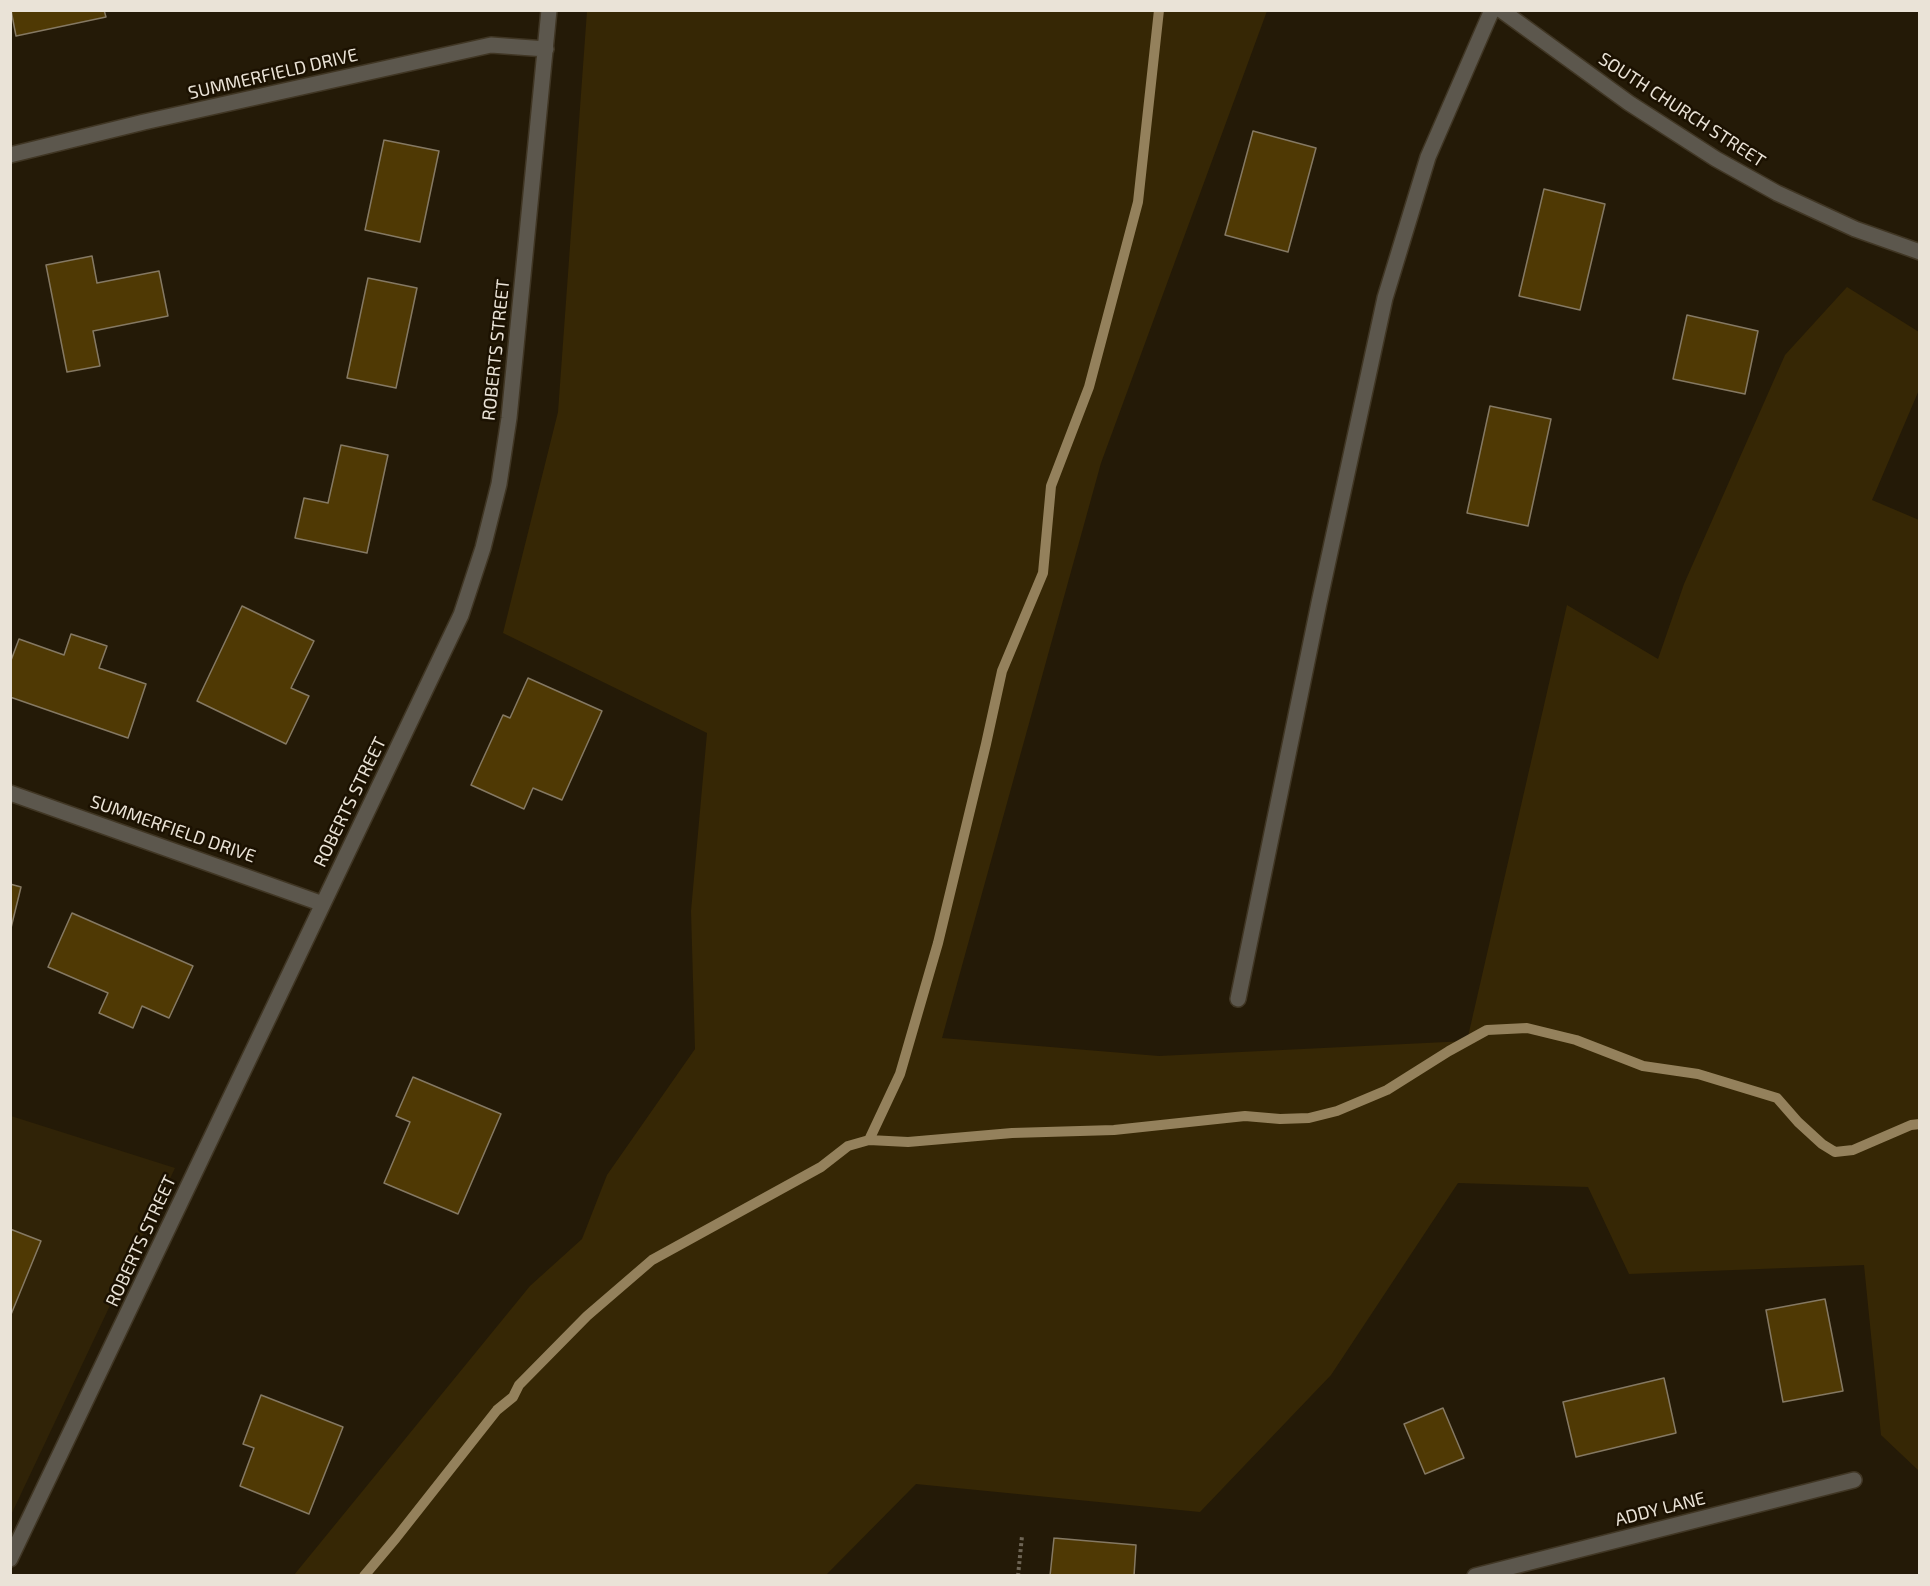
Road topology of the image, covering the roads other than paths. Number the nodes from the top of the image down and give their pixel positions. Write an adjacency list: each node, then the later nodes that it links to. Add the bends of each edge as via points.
1 (549, 10): 4 (street, ROBERTS STREET)
2 (1492, 10): 9 (street, via 1428,157 1386,298)
3 (1508, 12): 6 (street, SOUTH CHURCH STREET, via 1629,102 1716,159 1777,193 1856,229)
4 (546, 49): 5 (street, SUMMERFIELD DRIVE, via 491,45); 8 (street, ROBERTS STREET, via 509,418 499,484 483,548 461,615)
5 (10, 155)
6 (1920, 252)
7 (10, 793): 8 (street, SUMMERFIELD DRIVE)
8 (323, 904): 11 (street, ROBERTS STREET)
9 (1238, 999)
10 (1854, 1480): 12 (street, ADDY LANE)
11 (10, 1559)
12 (1475, 1575)

